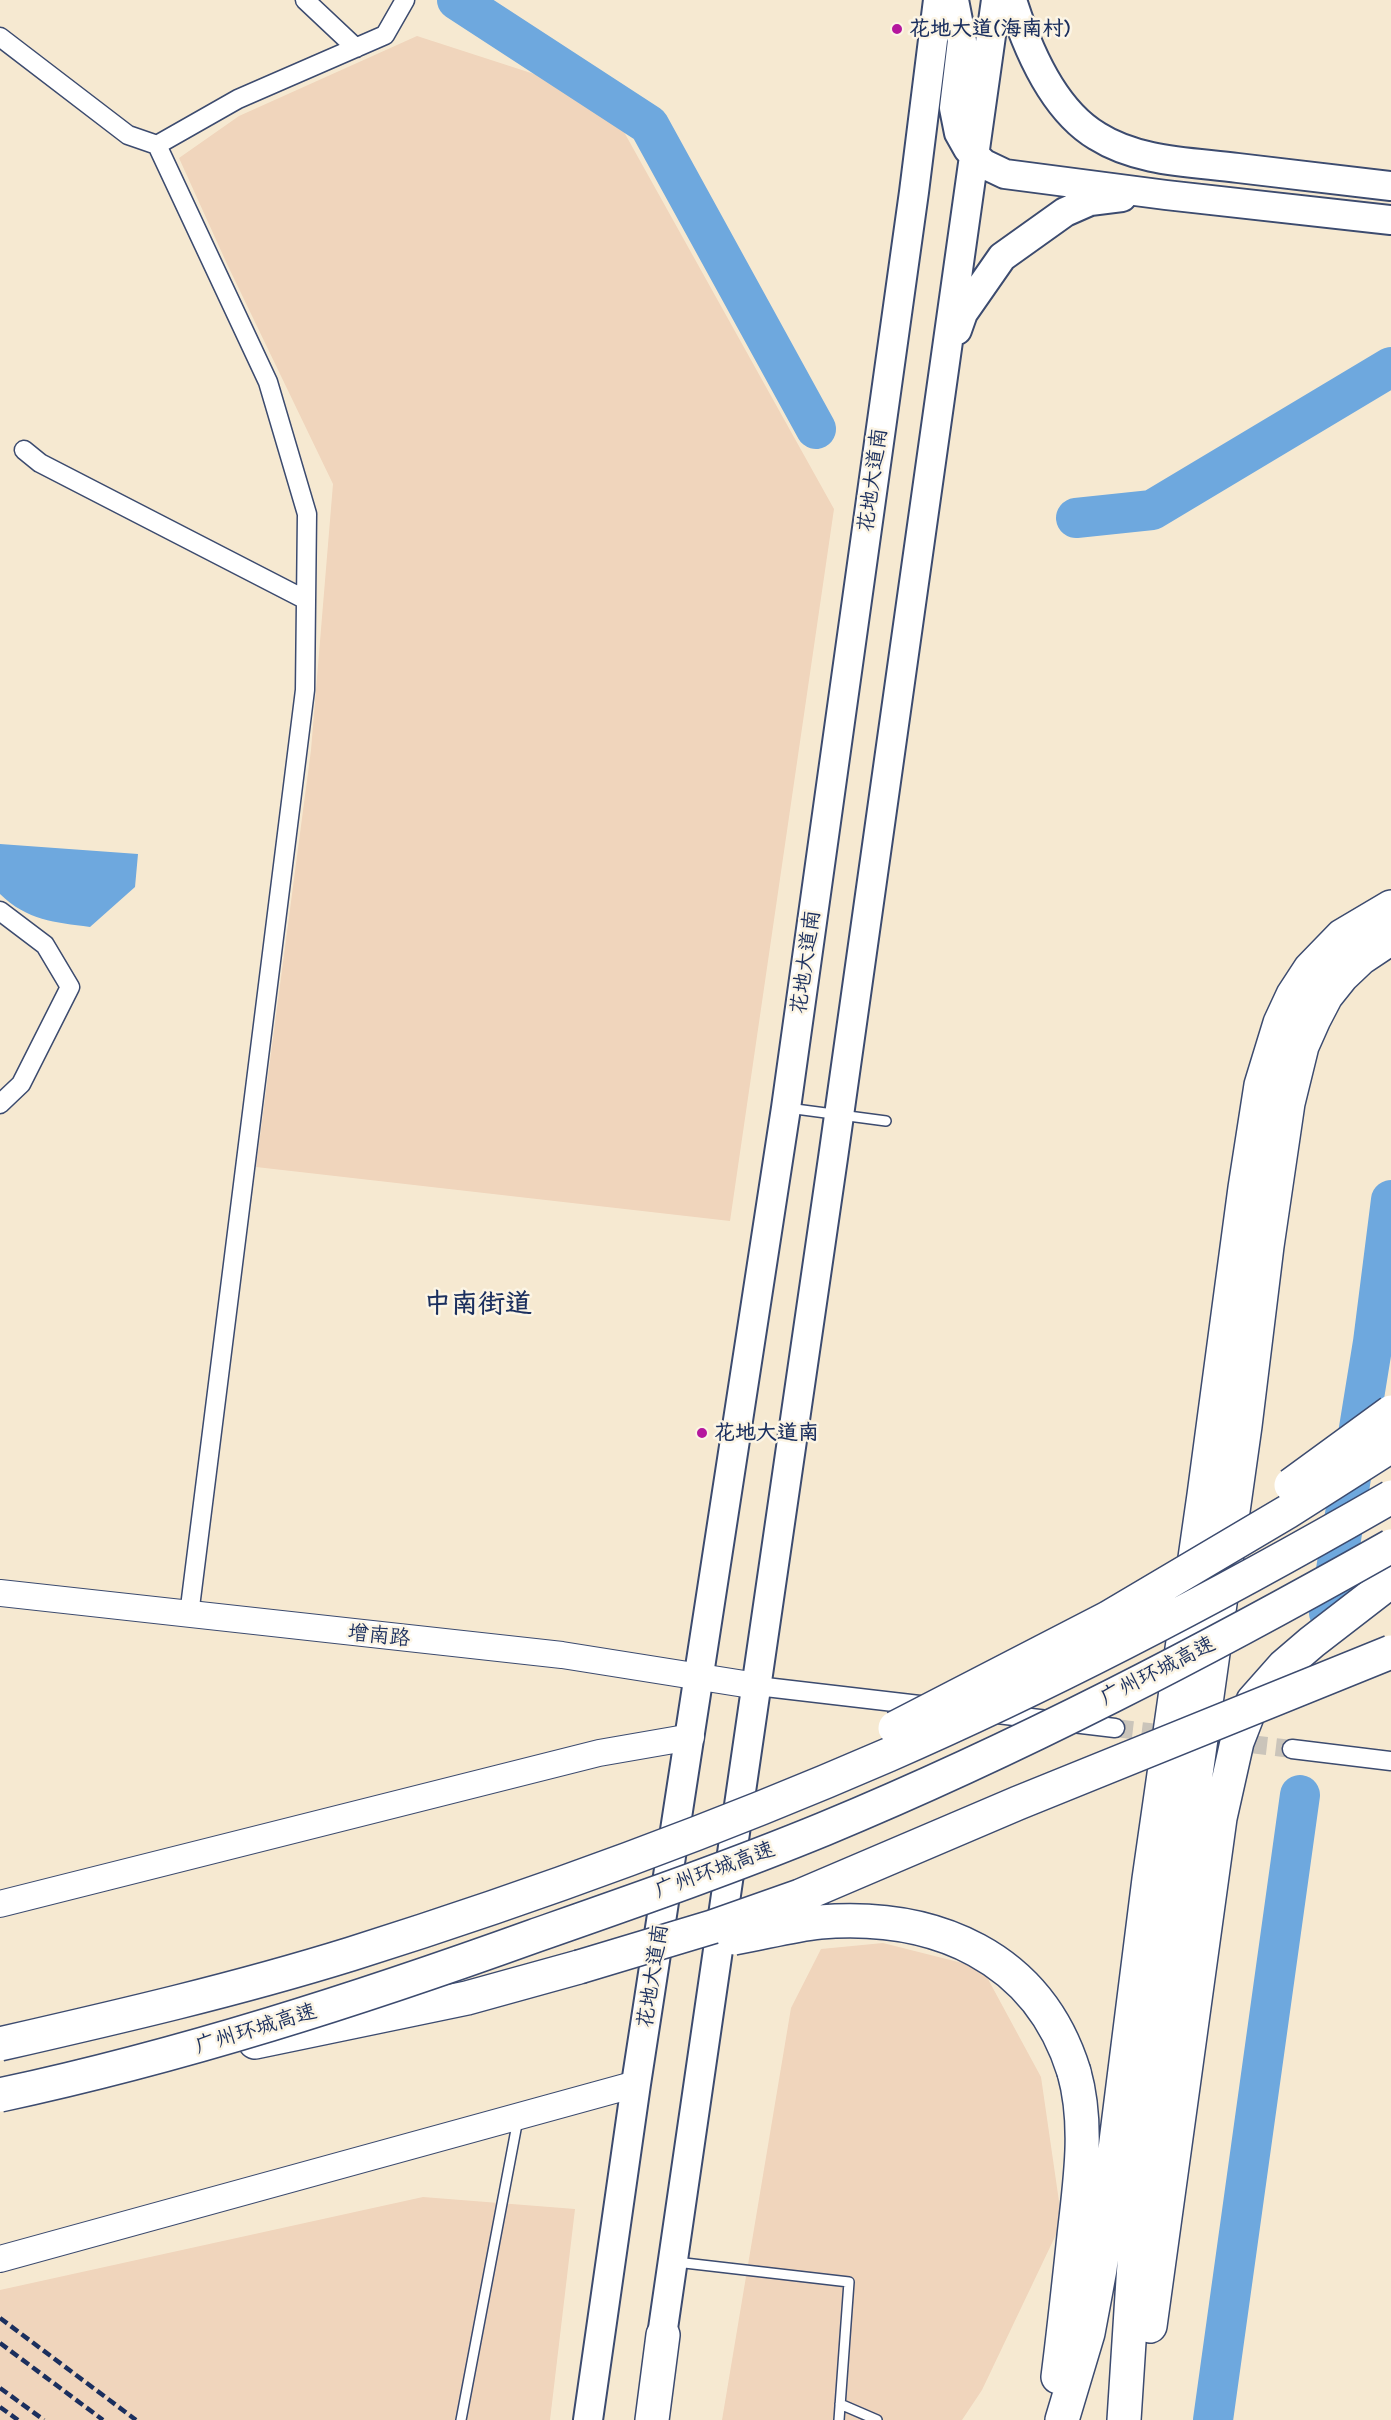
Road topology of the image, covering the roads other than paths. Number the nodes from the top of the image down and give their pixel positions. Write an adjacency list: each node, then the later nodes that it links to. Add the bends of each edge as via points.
1 (305, 0): 8 (street)
2 (405, 0): 8 (street, via 385,35)
3 (938, 0): 21 (main road, 花地大道南)
4 (954, 0): 10 (main road, via 962,41 954,108 959,133)
5 (996, 0): 10 (main road)
6 (1012, 0): 11 (main road, via 1032,55 1054,92 1066,110 1097,136 1136,153 1173,160)
7 (0, 37): 9 (street, via 128,135)
8 (356, 48): 9 (street, via 238,99)
9 (157, 145): 16 (street, via 268,382 307,514)
10 (975, 155): 12 (main road, via 1005,174); 14 (main road)
11 (1391, 186)
12 (1166, 195): 13 (main road); 14 (main road, via 1090,201 1065,212 1002,257 963,313)
13 (1391, 220)
14 (944, 366): 22 (main road)
15 (24, 450): 16 (street, via 40,463)
16 (306, 600): 30 (street, via 305,690)
17 (1391, 907): 57 (highway, via 1342,936 1310,969 1280,1023 1261,1085 1149,1879 1100,2269 1088,2333)
18 (0, 911): 20 (street, via 45,945 70,987 21,1084)
19 (1391, 938): 58 (highway, via 1356,963 1326,996 1302,1046 1288,1103 1137,2217)
20 (0, 1104)
21 (786, 1108): 22 (lane); 33 (main road, 花地大道南)
22 (839, 1115): 23 (lane); 34 (main road)
23 (886, 1121)
24 (1391, 1412): 31 (highway, bridge, via 1088,1627)
25 (1391, 1446): 31 (highway, bridge, via 1243,1539)
26 (1391, 1497): 39 (highway, 广州环城高速, bridge, via 1230,1587 956,1724 782,1799)
27 (1391, 1546): 43 (highway, 广州环城高速, bridge, via 1084,1709 825,1828 420,1977 229,2038)
28 (1391, 1581): 59 (highway, via 1284,1666 1253,1701 1237,1743 1220,1818)
29 (0, 1593): 30 (street, 增南路)
30 (189, 1615): 33 (street, 增南路, via 562,1655)
31 (1049, 1650): 39 (highway, bridge, via 714,1817 625,1857)
32 (1391, 1652): 41 (highway, bridge, via 800,1896)
33 (700, 1676): 34 (street, 增南路); 36 (main road, 花地大道南)
34 (757, 1686): 35 (street); 48 (main road)
35 (1115, 1728)
36 (691, 1737): 40 (street, via 599,1753); 44 (main road, 花地大道南)
37 (1292, 1749): 38 (street)
38 (1391, 1761)
39 (531, 1892): 42 (highway, 广州环城高速, bridge, via 289,1972 121,2017)
40 (0, 1904)
41 (579, 1967): 43 (highway, bridge, via 458,2000); 56 (highway, bridge, via 808,1924 860,1922 939,1934 971,1946 1014,1975 1052,2020 1061,2037 1081,2102 1080,2187)
42 (0, 2044)
43 (76, 2079): 45 (highway, 广州环城高速, bridge)
44 (636, 2084): 46 (street); 52 (main road, 花地大道南)
45 (0, 2096)
46 (518, 2117): 47 (street); 51 (lane)
47 (0, 2259)
48 (674, 2262): 49 (main road); 50 (lane, via 849,2282)
49 (663, 2335): 53 (highway)
50 (840, 2404): 54 (lane); 55 (lane)
51 (461, 2420)
52 (588, 2420)
53 (651, 2420)
54 (839, 2420)
55 (877, 2420)
56 (1054, 2420)
57 (1062, 2420)
58 (1124, 2420)
59 (1136, 2420)

